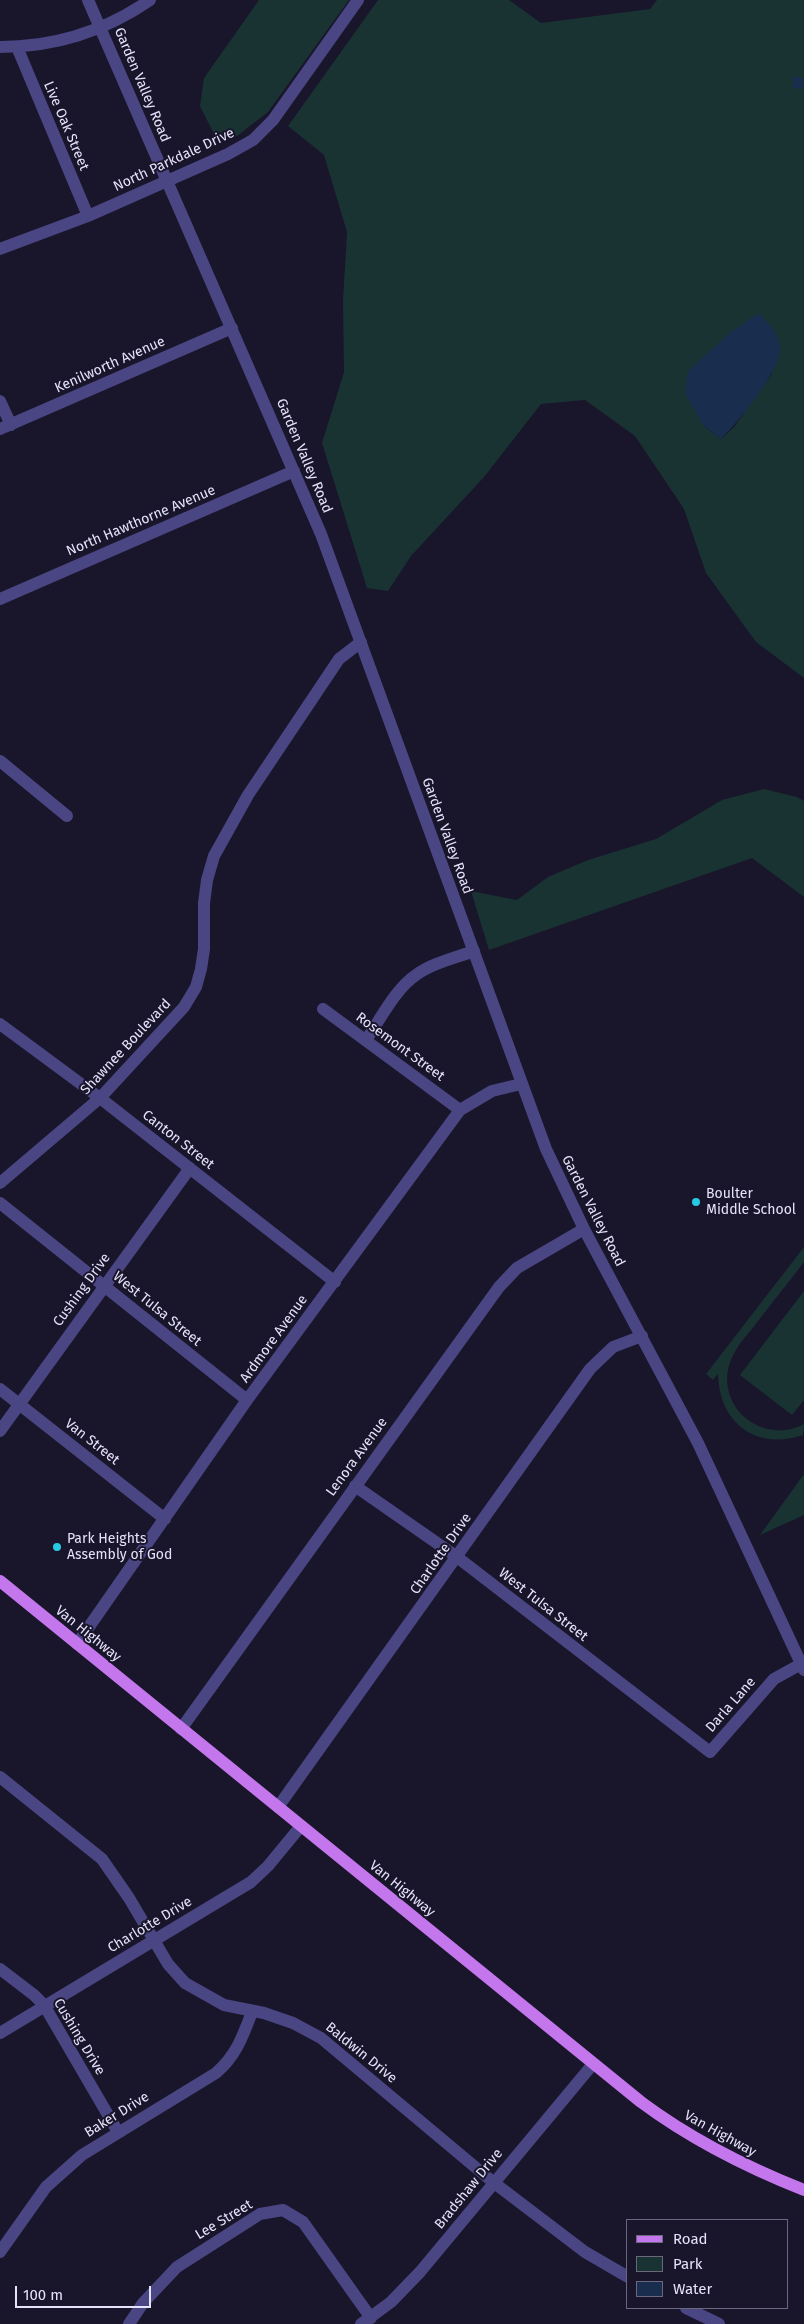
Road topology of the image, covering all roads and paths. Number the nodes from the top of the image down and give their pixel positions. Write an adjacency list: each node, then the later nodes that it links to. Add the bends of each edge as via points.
1 (88, 0): 4 (street, Garden Valley Road)
2 (150, 0): 4 (street)
3 (358, 0): 7 (street, North Parkdale Drive, via 262,133 228,154)
4 (101, 28): 6 (street, via 79,36); 7 (street, Garden Valley Road)
5 (0, 47): 6 (street)
6 (17, 47): 8 (street, Live Oak Street)
7 (167, 180): 8 (street, North Parkdale Drive); 10 (street, Garden Valley Road)
8 (88, 216): 9 (street, North Parkdale Drive)
9 (0, 249)
10 (232, 328): 12 (street, Kenilworth Avenue); 13 (street, Garden Valley Road)
11 (0, 401): 12 (street)
12 (5, 427)
13 (294, 471): 14 (street, North Hawthorne Avenue); 15 (street, Garden Valley Road)
14 (0, 599)
15 (361, 642): 18 (street, Garden Valley Road); 23 (street, Shawnee Boulevard, via 338,659 248,795 214,856 207,880 204,949 196,987 184,1007)
16 (0, 761): 17 (street)
17 (67, 816)
18 (474, 952): 21 (street, via 416,975 406,983); 22 (street, Garden Valley Road)
19 (323, 1009): 21 (street, Rosemont Street)
20 (0, 1024): 23 (street, Canton Street)
21 (366, 1040): 24 (street, Rosemont Street)
22 (521, 1084): 24 (street, Ardmore Avenue, via 492,1091); 28 (street, Garden Valley Road, via 546,1149)
23 (100, 1098): 25 (street, Canton Street); 26 (street, Shawnee Boulevard)
24 (460, 1110): 29 (street, Ardmore Avenue)
25 (190, 1168): 29 (street, Canton Street); 30 (street, Cushing Drive)
26 (0, 1184)
27 (0, 1203): 30 (street, West Tulsa Street)
28 (584, 1230): 31 (street, Garden Valley Road); 36 (street, Lenora Avenue, via 517,1268 499,1287)
29 (335, 1282): 33 (street, Ardmore Avenue)
30 (103, 1286): 33 (street, West Tulsa Street); 34 (street, Cushing Drive)
31 (642, 1336): 38 (street, Charlotte Drive, via 614,1348 590,1369); 41 (street, Garden Valley Road, via 698,1443)
32 (0, 1389): 34 (street, Van Street)
33 (247, 1400): 37 (street, Ardmore Avenue)
34 (19, 1404): 35 (street, Cushing Drive); 37 (street, Van Street)
35 (0, 1431)
36 (355, 1486): 38 (street, West Tulsa Street); 42 (street, Lenora Avenue)
37 (165, 1519): 40 (street, Ardmore Avenue)
38 (457, 1558): 43 (street, West Tulsa Street); 45 (street, Charlotte Drive)
39 (0, 1582): 40 (main road, Van Highway)
40 (77, 1644): 42 (main road, Van Highway)
41 (803, 1667): 43 (street, Darla Lane, via 774,1679)
42 (181, 1729): 45 (main road, Van Highway)
43 (710, 1752)
44 (0, 1778): 47 (street, Baldwin Drive, via 102,1859)
45 (278, 1807): 46 (main road, Van Highway)
46 (301, 1826): 47 (street, Charlotte Drive, via 252,1882); 52 (main road, Van Highway)
47 (155, 1941): 49 (street, Charlotte Drive); 50 (street, Baldwin Drive, via 168,1964 185,1983 224,2005)
48 (0, 1969): 49 (street, Cushing Drive)
49 (44, 2005): 51 (street, Charlotte Drive); 53 (street, Cushing Drive)
50 (252, 2012): 53 (street, Baker Drive, via 242,2041 216,2073); 54 (street, Baldwin Drive, via 293,2023 322,2038)
51 (0, 2033)
52 (593, 2064): 54 (street, Bradshaw Drive); 55 (main road, Van Highway, via 685,2133 736,2162)
53 (118, 2132): 56 (street, Baker Drive, via 82,2154 46,2187)
54 (494, 2182): 57 (street, Baldwin Drive, via 585,2252); 59 (street, Bradshaw Drive, via 420,2272 391,2302)
55 (804, 2190)
56 (0, 2252)
57 (626, 2275)
58 (688, 2309): 61 (street)
59 (366, 2321): 60 (street, Lee Street, via 303,2222 283,2210 260,2214 177,2267 143,2303)
60 (129, 2324)
61 (719, 2324)

